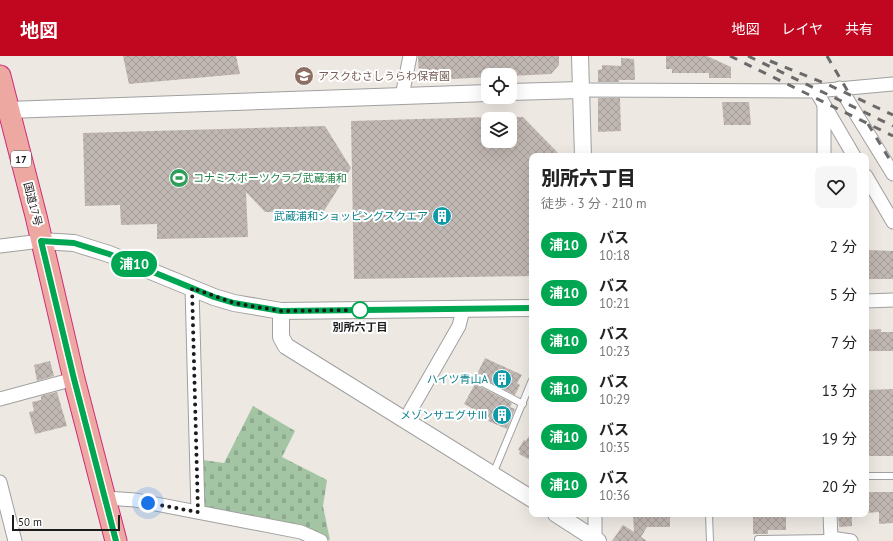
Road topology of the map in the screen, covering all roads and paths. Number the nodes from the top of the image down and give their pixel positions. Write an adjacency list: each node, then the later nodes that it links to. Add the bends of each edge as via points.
1 (410, 56): 10 (street)
2 (580, 56): 6 (street)
3 (0, 76): 12 (highway, 国道17号 / 17)
4 (893, 84): 5 (street)
5 (840, 88): 7 (street); 16 (street)
6 (581, 90): 7 (street); 8 (street); 13 (street)
7 (816, 91): 11 (street)
8 (517, 92)
9 (481, 93): 10 (street)
10 (402, 96): 12 (street)
11 (824, 104): 14 (street); 15 (street)
12 (8, 110): 19 (highway, 国道17号 / 17)
13 (583, 153)
14 (824, 153)
15 (852, 153)
16 (893, 174)
17 (869, 181): 18 (street)
18 (893, 222)
19 (41, 241): 20 (street); 21 (street, via 74,243 109,254); 27 (highway, 国道17号 / 17)
20 (0, 246)
21 (192, 288): 26 (street, via 234,303); 39 (street)
22 (893, 300): 23 (street)
23 (869, 301)
24 (529, 308): 25 (street)
25 (463, 310): 26 (street); 32 (street, via 459,326)
26 (281, 311): 32 (street, via 281,337 286,346)
27 (74, 379): 30 (street); 38 (highway, 国道17号 / 17)
28 (477, 380): 31 (lane)
29 (529, 387): 31 (lane)
30 (0, 399)
31 (522, 404): 33 (lane)
32 (405, 420): 33 (street)
33 (493, 474): 37 (street)
34 (869, 476): 35 (lane)
35 (893, 476)
36 (0, 482): 47 (street)
37 (529, 497)
38 (106, 498): 39 (street, via 135,500); 48 (highway, 国道17号 / 17)
39 (198, 512): 49 (street, via 301,532)
40 (561, 517): 45 (street)
41 (595, 517): 45 (street)
42 (709, 517): 50 (lane)
43 (830, 517): 46 (street)
44 (758, 539): 46 (lane)
45 (596, 540)
46 (830, 540): 51 (street)
47 (15, 541)
48 (116, 541)
49 (321, 541)
50 (710, 541)
51 (851, 541)

